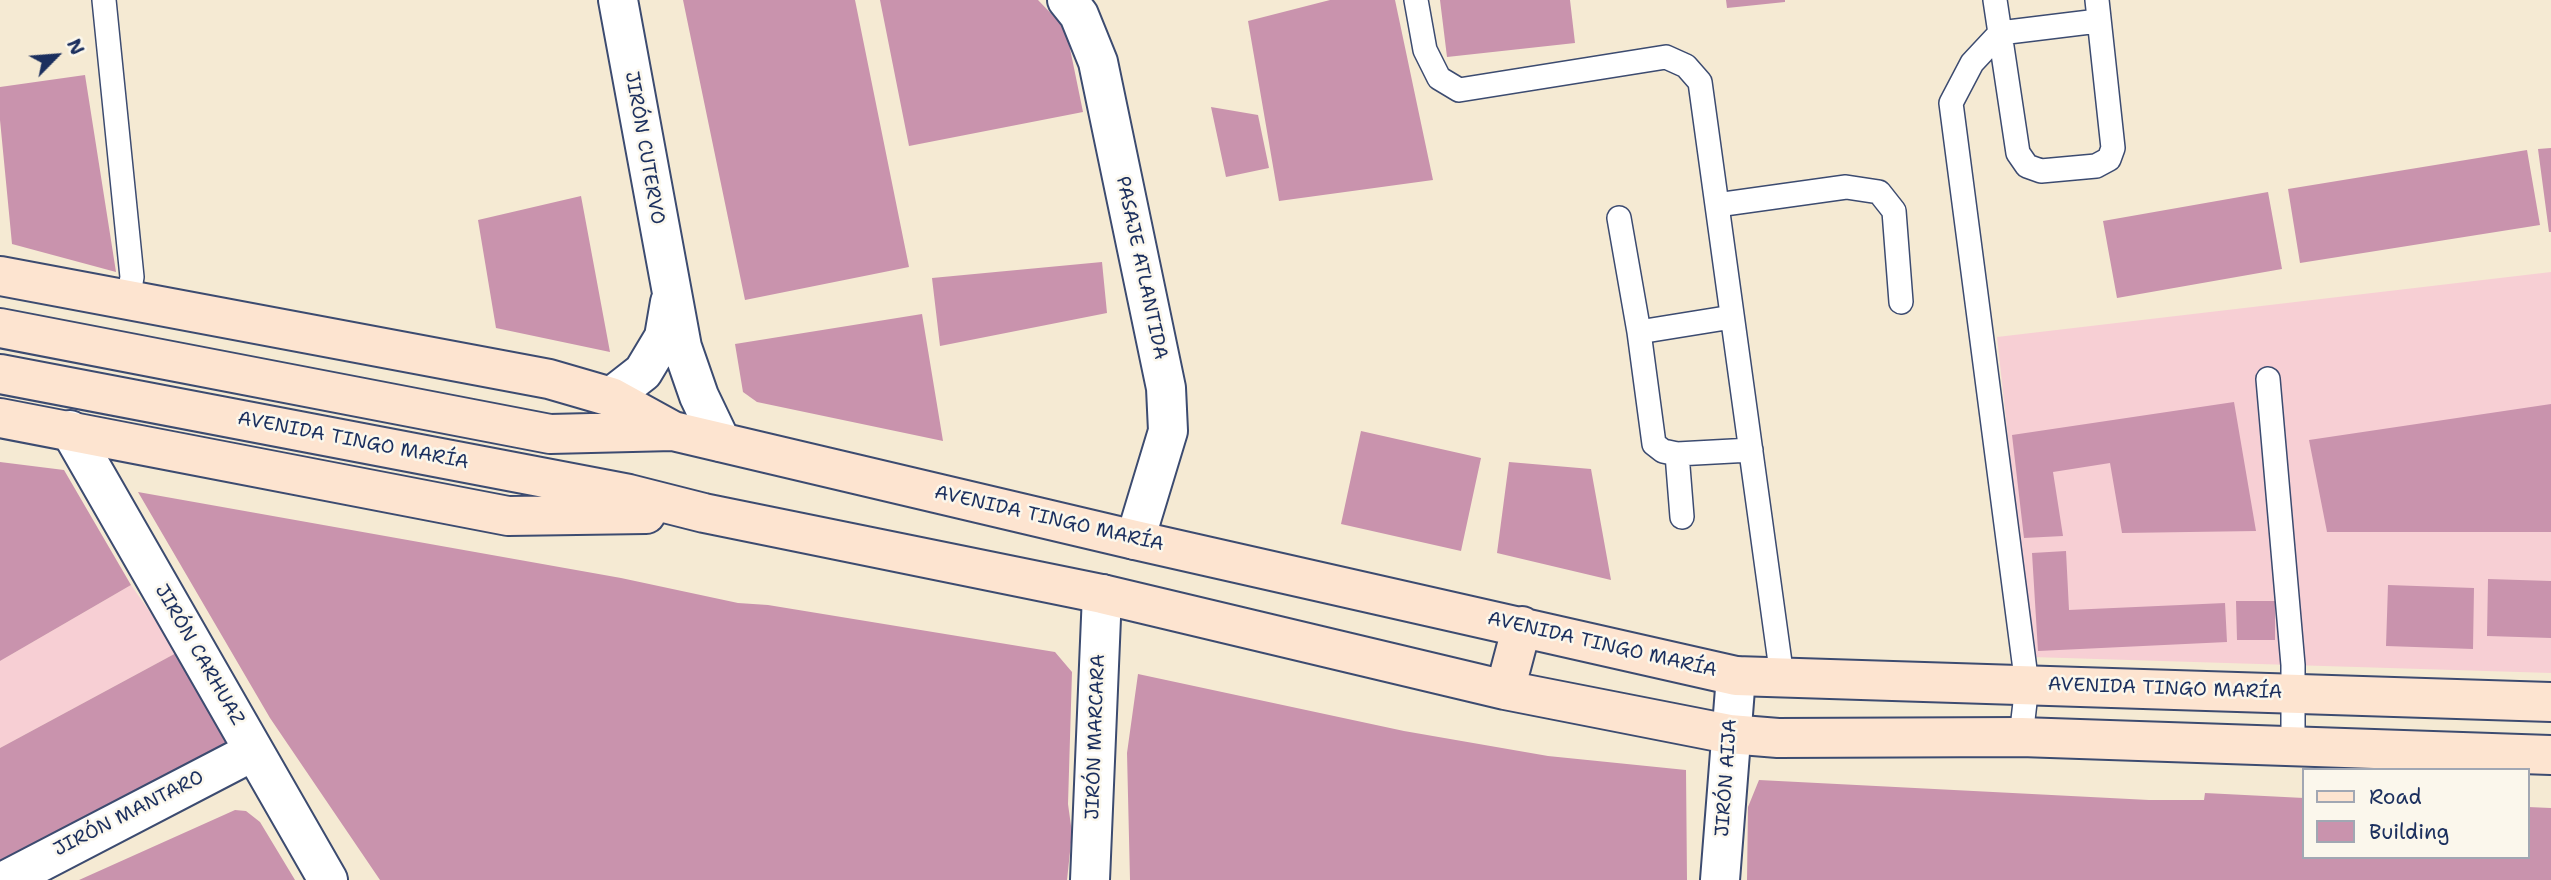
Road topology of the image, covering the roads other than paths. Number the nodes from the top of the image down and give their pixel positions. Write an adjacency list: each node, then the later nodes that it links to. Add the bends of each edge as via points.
1 (104, 0): 12 (lane, via 132,276)
2 (618, 0): 11 (street, JIRÓN CUTERVO)
3 (1416, 0): 8 (lane, via 1425,50 1438,78 1460,90 1666,57 1686,66 1700,82)
4 (1995, 0): 7 (lane)
5 (1077, 5): 28 (street, PASAJE ATLANTIDA, via 1098,62 1166,388 1168,431)
6 (2097, 10): 7 (lane); 7 (lane, via 2113,148 2109,159 2096,166 2040,172 2027,166 2018,153)
7 (2000, 33): 33 (lane, via 1972,64 1951,103)
8 (1717, 205): 13 (lane, via 1846,187 1879,192 1894,211); 14 (lane)
9 (1619, 218): 16 (lane)
10 (0, 276): 12 (main road, AVENIDA TINGO MARÍA)
11 (671, 296): 19 (street, JIRÓN CUTERVO, via 664,337 643,372); 23 (street, JIRÓN CUTERVO, via 686,359)
12 (128, 300): 19 (main road, AVENIDA TINGO MARÍA, via 550,379)
13 (1901, 302)
14 (1732, 317): 16 (lane); 24 (lane)
15 (0, 328): 22 (main road, AVENIDA TINGO MARÍA, via 550,433)
16 (1639, 332): 25 (lane, via 1654,444)
17 (0, 374): 26 (main road, AVENIDA TINGO MARÍA, via 629,494)
18 (2268, 379): 35 (lane)
19 (611, 397): 22 (main road, AVENIDA TINGO MARÍA)
20 (0, 418): 21 (main road, AVENIDA TINGO MARÍA)
21 (70, 430): 26 (main road, AVENIDA TINGO MARÍA, via 508,516); 40 (street, JIRÓN CARHUAZ)
22 (673, 431): 23 (main road, AVENIDA TINGO MARÍA)
23 (721, 442): 28 (main road, AVENIDA TINGO MARÍA)
24 (1751, 450): 25 (lane); 32 (lane)
25 (1677, 454): 27 (lane)
26 (704, 513): 29 (main road, AVENIDA TINGO MARÍA)
27 (1682, 517)
28 (1135, 540): 30 (main road, AVENIDA TINGO MARÍA)
29 (1102, 594): 34 (main road, AVENIDA TINGO MARÍA); 44 (street, JIRÓN MARCARA)
30 (1522, 626): 31 (main road, AVENIDA TINGO MARÍA); 34 (main road)
31 (1736, 676): 32 (main road, AVENIDA TINGO MARÍA); 37 (street, JIRÓN AIJA)
32 (1782, 677): 33 (main road, AVENIDA TINGO MARÍA)
33 (2026, 685): 35 (main road, AVENIDA TINGO MARÍA); 38 (lane)
34 (1505, 690): 37 (main road, AVENIDA TINGO MARÍA)
35 (2294, 693): 36 (main road, AVENIDA TINGO MARÍA); 39 (lane)
36 (2551, 702)
37 (1729, 734): 38 (main road, AVENIDA TINGO MARÍA); 45 (street, JIRÓN AIJA)
38 (2021, 737): 39 (main road, AVENIDA TINGO MARÍA)
39 (2293, 748): 41 (main road, AVENIDA TINGO MARÍA)
40 (254, 751): 42 (street, JIRÓN MANTARO); 43 (street, JIRÓN CARHUAZ)
41 (2551, 755)
42 (6, 880)
43 (328, 880)
44 (1090, 880)
45 (1720, 880)

